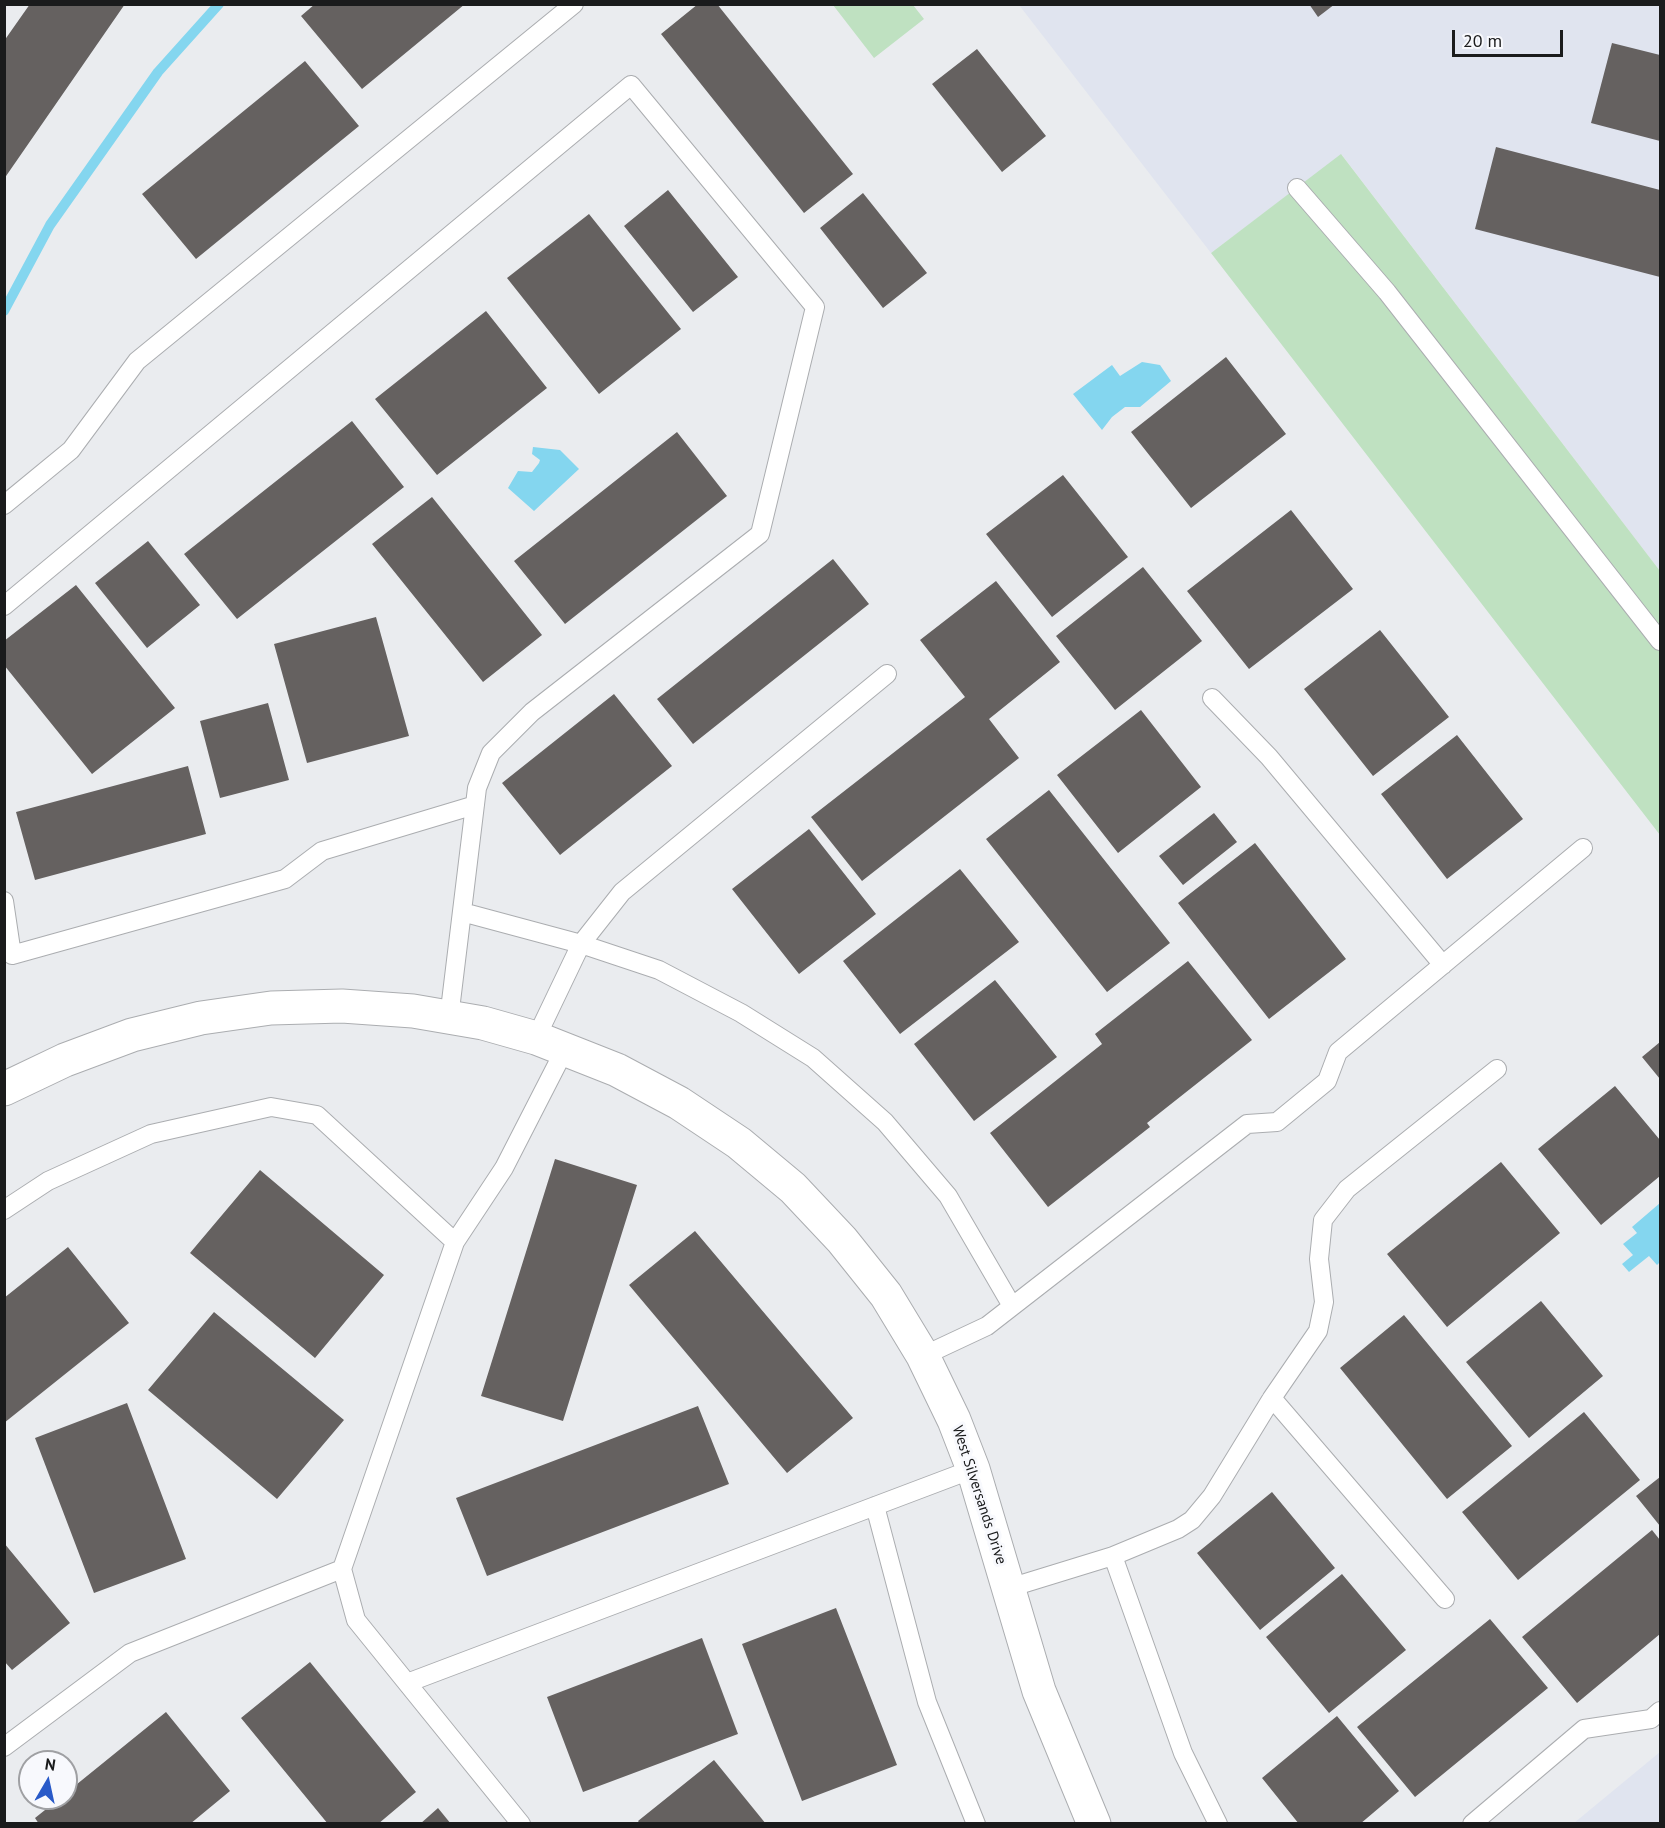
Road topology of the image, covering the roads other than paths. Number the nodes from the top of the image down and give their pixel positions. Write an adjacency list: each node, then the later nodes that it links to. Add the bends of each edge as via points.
1 (574, 4): 3 (lane, via 137,361 71,450)
2 (1297, 188): 5 (lane, via 1387,292)
3 (4, 505)
4 (4, 606): 8 (lane, via 631,85 815,308 760,534 532,712 491,753 477,788)
5 (1660, 641)
6 (887, 674): 12 (lane, via 622,892)
7 (1212, 698): 13 (lane, via 1269,757)
8 (475, 805): 10 (lane, via 322,851 285,879 12,955); 11 (lane)
9 (1583, 848): 13 (lane)
10 (4, 901)
11 (462, 912): 12 (lane); 14 (lane)
12 (581, 944): 15 (lane); 20 (lane, via 658,970 741,1013 813,1058 885,1122 948,1196)
13 (1443, 965): 20 (lane, via 1338,1052 1327,1081 1277,1122 1247,1124)
14 (449, 1018): 15 (street, West Silversands Drive); 17 (street, West Silversands Drive, via 342,1006 271,1008 201,1018 132,1035 65,1060)
15 (551, 1043): 19 (lane, via 504,1168); 21 (street, West Silversands Drive, via 617,1070 680,1103 739,1143 793,1188 879,1286)
16 (1497, 1069): 22 (lane, via 1347,1189 1323,1220 1319,1259 1324,1302 1318,1330)
17 (4, 1089)
18 (4, 1210): 19 (lane, via 48,1181 151,1134 271,1107 317,1115)
19 (455, 1242): 26 (lane)
20 (1012, 1306): 21 (lane, via 987,1326)
21 (923, 1356): 23 (street, West Silversands Drive)
22 (1272, 1398): 25 (lane, via 1212,1496 1192,1520); 28 (lane)
23 (973, 1469): 24 (lane); 27 (street, West Silversands Drive)
24 (875, 1506): 29 (lane); 33 (lane, via 927,1702)
25 (1113, 1556): 27 (lane); 35 (lane, via 1183,1753)
26 (342, 1569): 29 (lane, via 356,1620); 31 (lane, via 130,1653)
27 (1009, 1588): 34 (street, West Silversands Drive, via 1039,1691)
28 (1445, 1599)
29 (407, 1683): 32 (lane)
30 (1660, 1711): 36 (lane, via 1651,1719 1584,1730)
31 (4, 1747)
32 (521, 1824)
33 (975, 1824)
34 (1094, 1824)
35 (1218, 1824)
36 (1472, 1824)

